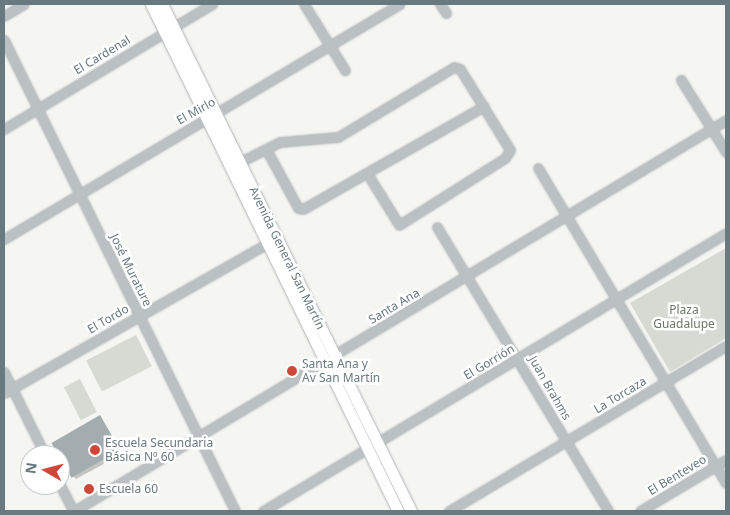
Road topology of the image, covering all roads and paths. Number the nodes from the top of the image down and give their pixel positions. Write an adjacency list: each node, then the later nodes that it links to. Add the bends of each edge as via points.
1 (24, 4): 9 (street)
2 (152, 4): 10 (main road, Avenida General San Martín)
3 (162, 4): 10 (main road, Avenida General San Martín)
4 (212, 4): 10 (street, El Cardenal)
5 (304, 4): 12 (street)
6 (400, 4): 12 (street, El Mirlo)
7 (440, 4): 8 (street)
8 (446, 13)
9 (4, 16)
10 (169, 29): 16 (street, El Cardenal); 17 (main road, Avenida General San Martín)
11 (4, 40): 16 (street, José Murature)
12 (330, 47): 13 (street); 17 (street, El Mirlo)
13 (345, 70)
14 (682, 80): 20 (street)
15 (484, 106): 21 (street, via 460,69 454,67 338,136 280,142); 25 (street); 25 (street, via 508,146 508,155 399,224)
16 (38, 108): 19 (street, El Cardenal); 26 (street, José Murature)
17 (212, 116): 23 (main road, Avenida General San Martín); 26 (street, El Mirlo)
18 (726, 120): 20 (street, Santa Ana)
19 (4, 128)
20 (712, 129): 22 (street); 27 (street, Santa Ana)
21 (266, 149): 23 (street); 25 (street, via 300,210)
22 (726, 152)
23 (236, 164): 31 (main road, Avenida General San Martín)
24 (538, 168): 27 (street)
25 (367, 173)
26 (80, 195): 30 (street, El Mirlo); 34 (street, José Murature)
27 (567, 216): 32 (street, Santa Ana); 33 (street)
28 (437, 227): 32 (street, Juan Brahms)
29 (726, 233): 33 (street, El Gorrión)
30 (4, 240)
31 (273, 240): 34 (street, El Tordo); 37 (main road, Avenida General San Martín)
32 (466, 277): 36 (street, Juan Brahms); 37 (street, Santa Ana)
33 (617, 298): 36 (street, El Gorrión); 39 (street)
34 (140, 316): 40 (street, El Tordo); 42 (street, José Murature)
35 (726, 346): 39 (street, La Torcaza)
36 (518, 359): 43 (street, Juan Brahms); 45 (street, El Gorrión)
37 (330, 360): 42 (street, Santa Ana); 45 (main road, Avenida General San Martín)
38 (4, 372): 40 (street)
39 (666, 382): 43 (street, La Torcaza); 47 (street)
40 (12, 389): 41 (street, El Tordo); 44 (street)
41 (4, 393)
42 (197, 437): 50 (street, Santa Ana); 51 (street, José Murature)
43 (566, 442): 55 (street, La Torcaza); 56 (street, Juan Brahms)
44 (40, 445)
45 (373, 447): 52 (street, El Gorrión); 53 (main road, Avenida General San Martín); 54 (main road, Avenida General San Martín)
46 (726, 460): 47 (street, El Benteveo)
47 (716, 466): 48 (street); 57 (street, El Benteveo)
48 (726, 483)
49 (65, 495): 50 (street)
50 (73, 511)
51 (235, 511)
52 (264, 511)
53 (398, 511)
54 (411, 511)
55 (449, 511)
56 (608, 511)
57 (640, 511)

